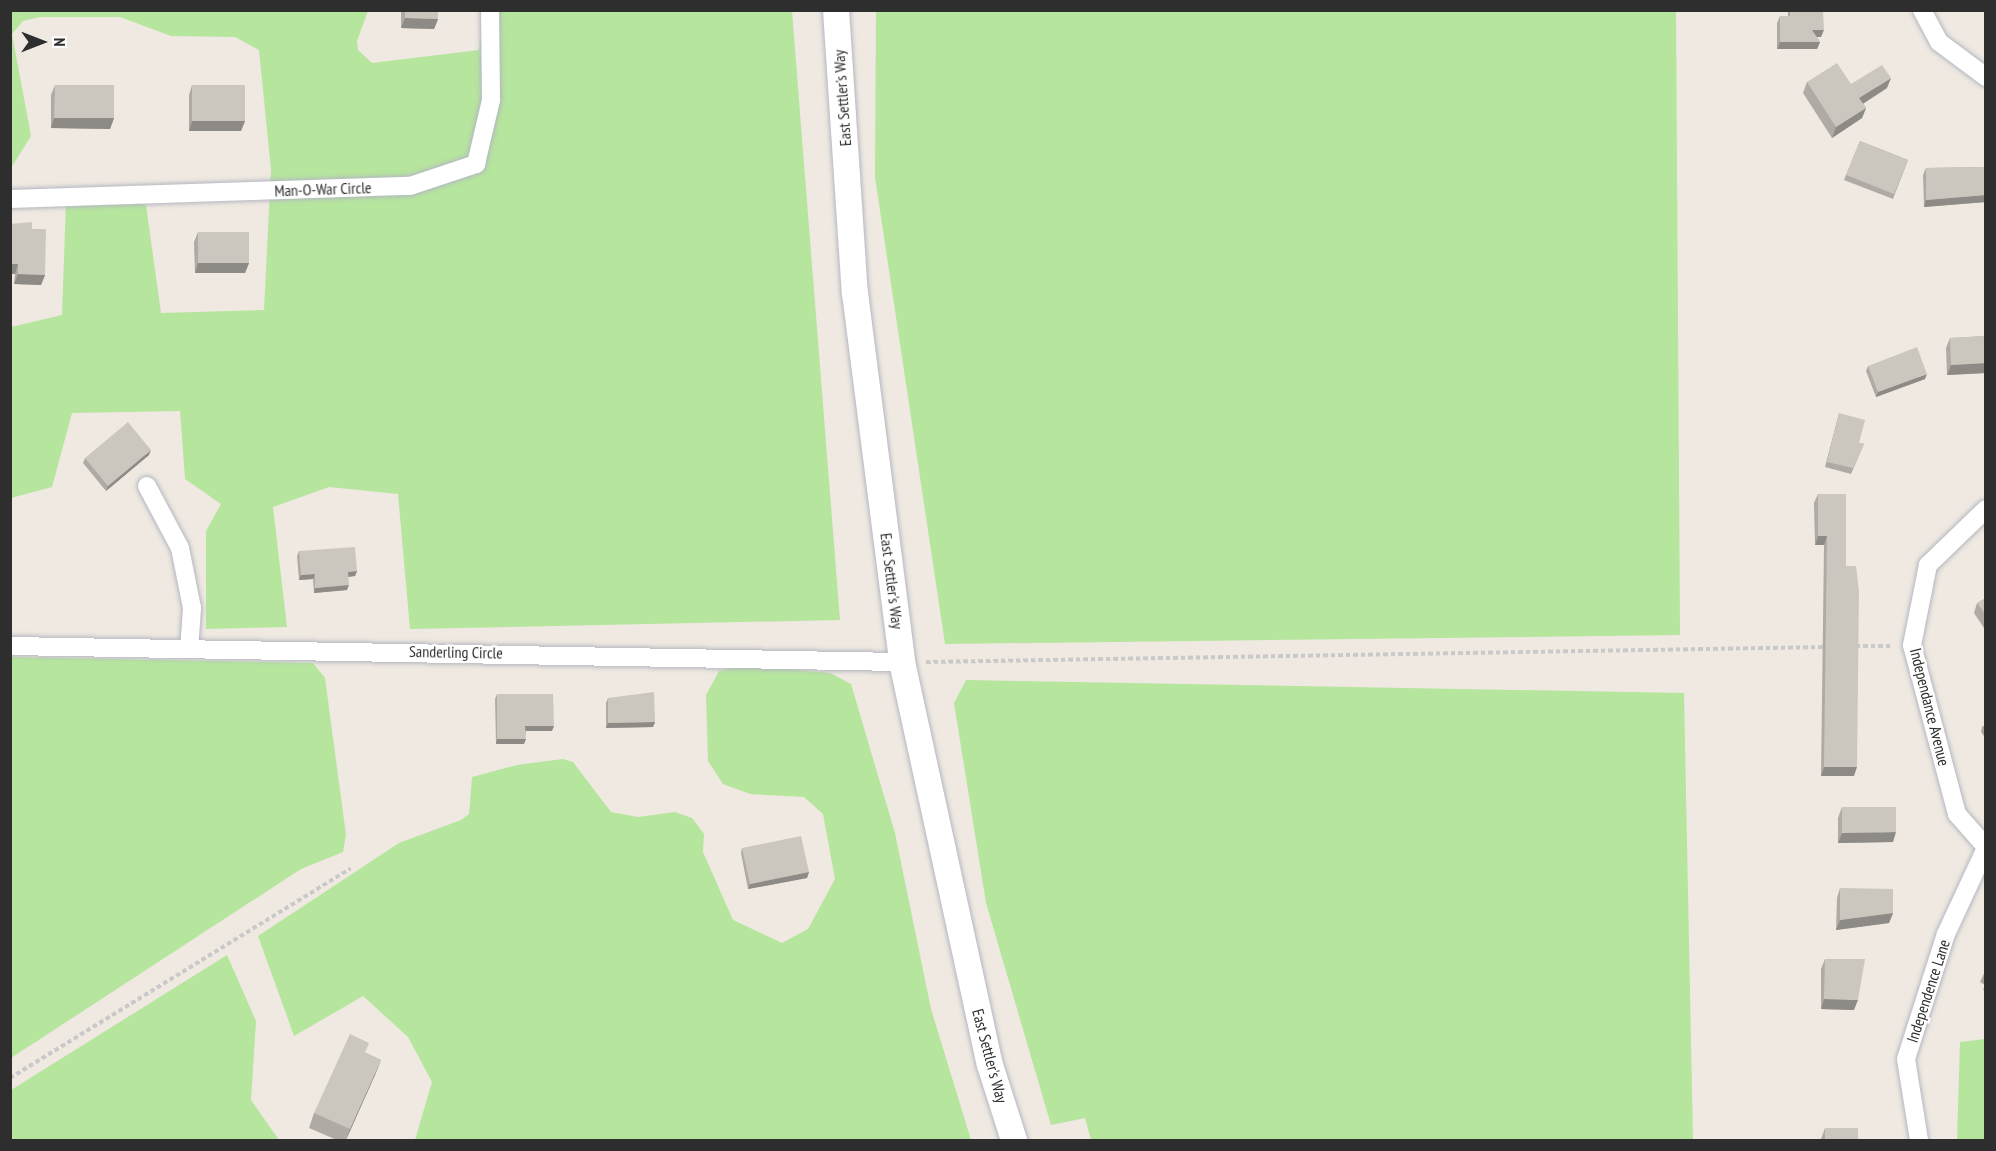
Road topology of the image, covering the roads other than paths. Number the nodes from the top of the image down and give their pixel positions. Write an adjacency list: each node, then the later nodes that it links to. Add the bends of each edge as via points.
1 (490, 10): 5 (street, Man-O-War Circle, via 491,99 476,164 410,186)
2 (836, 10): 10 (main road, East Settler's Way, via 855,293)
3 (1922, 10): 4 (street, via 1939,42)
4 (1986, 77)
5 (10, 199)
6 (147, 486): 9 (street, via 180,548 192,608)
7 (1986, 509): 11 (street, Independance Avenue, via 1928,565 1912,645 1957,814)
8 (10, 646): 9 (street, Sanderling Circle)
9 (189, 647): 10 (street, Sanderling Circle)
10 (902, 662): 12 (main road, East Settler's Way, via 990,1065)
11 (1986, 848): 13 (street, Independence Lane, via 1946,934 1906,1059)
12 (1014, 1140)
13 (1919, 1140)

